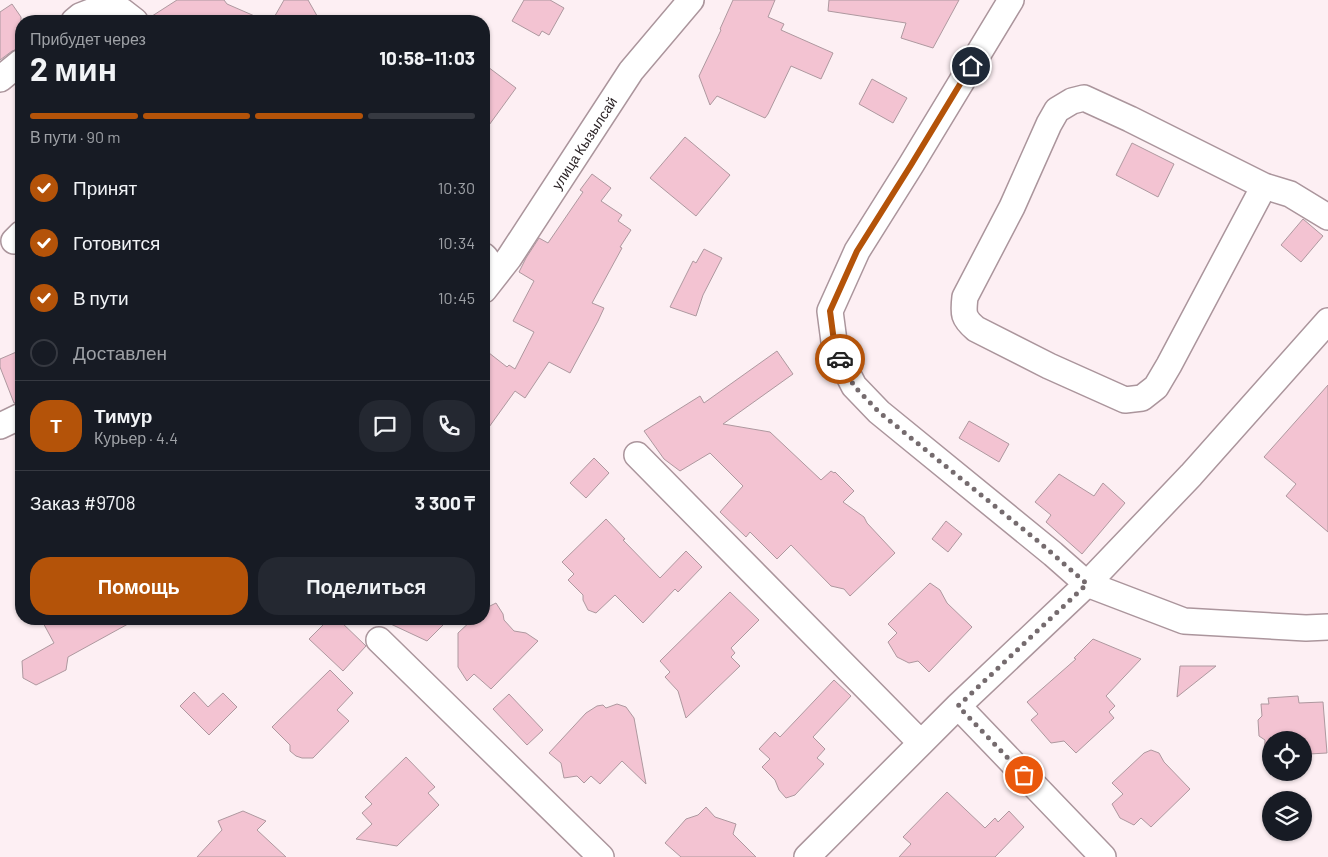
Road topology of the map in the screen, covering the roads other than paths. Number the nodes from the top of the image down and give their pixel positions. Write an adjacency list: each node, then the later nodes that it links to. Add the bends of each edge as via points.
1 (691, 0): 9 (street, улица Кызылсай, via 631,71)
2 (1011, 0): 16 (street, via 857,251 830,311 835,349 854,386 879,412)
3 (128, 11): 4 (street, via 103,7)
4 (83, 15)
5 (15, 67): 6 (street)
6 (0, 78)
7 (1264, 186): 7 (street, via 1084,98 1072,101 1057,110 1049,124 1012,207 965,297 966,320 976,329 1049,366 1125,400 1142,398 1156,387 1169,365); 8 (street, via 1290,194)
8 (1328, 217)
9 (520, 242): 10 (street, via 503,254); 11 (street, улица Кызылсай)
10 (490, 256)
11 (490, 282)
12 (1328, 321): 16 (street, via 1191,475)
13 (15, 419): 14 (street)
14 (0, 426)
15 (637, 455): 20 (street)
16 (1087, 584): 17 (street, via 1184,622); 19 (street)
17 (1328, 627)
18 (379, 640): 21 (street)
19 (958, 706): 20 (street); 23 (street)
20 (921, 743): 22 (street)
21 (601, 857)
22 (807, 857)
23 (1103, 857)

